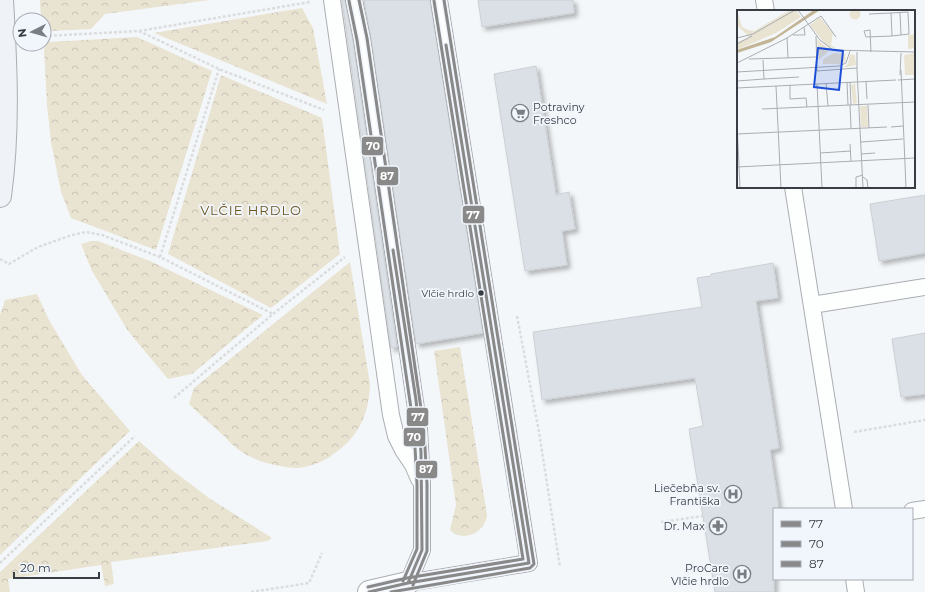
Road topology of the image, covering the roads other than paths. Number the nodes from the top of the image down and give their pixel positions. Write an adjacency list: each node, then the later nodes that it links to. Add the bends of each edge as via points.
1 (2, 0): 8 (main road, via 7,110)
2 (332, 0): 11 (lane, via 391,415 396,436)
3 (354, 0): 11 (lane, via 416,400)
4 (439, 0): 16 (lane, via 529,563)
5 (764, 0): 6 (lane)
6 (766, 10)
7 (793, 188): 10 (lane)
8 (0, 196)
9 (925, 287): 10 (lane)
10 (812, 305): 12 (lane)
11 (422, 484): 16 (lane, via 422,550)
12 (844, 508)
13 (925, 509): 14 (lane)
14 (913, 511)
15 (854, 580): 18 (lane)
16 (408, 588): 17 (street)
17 (369, 592)
18 (856, 592)

